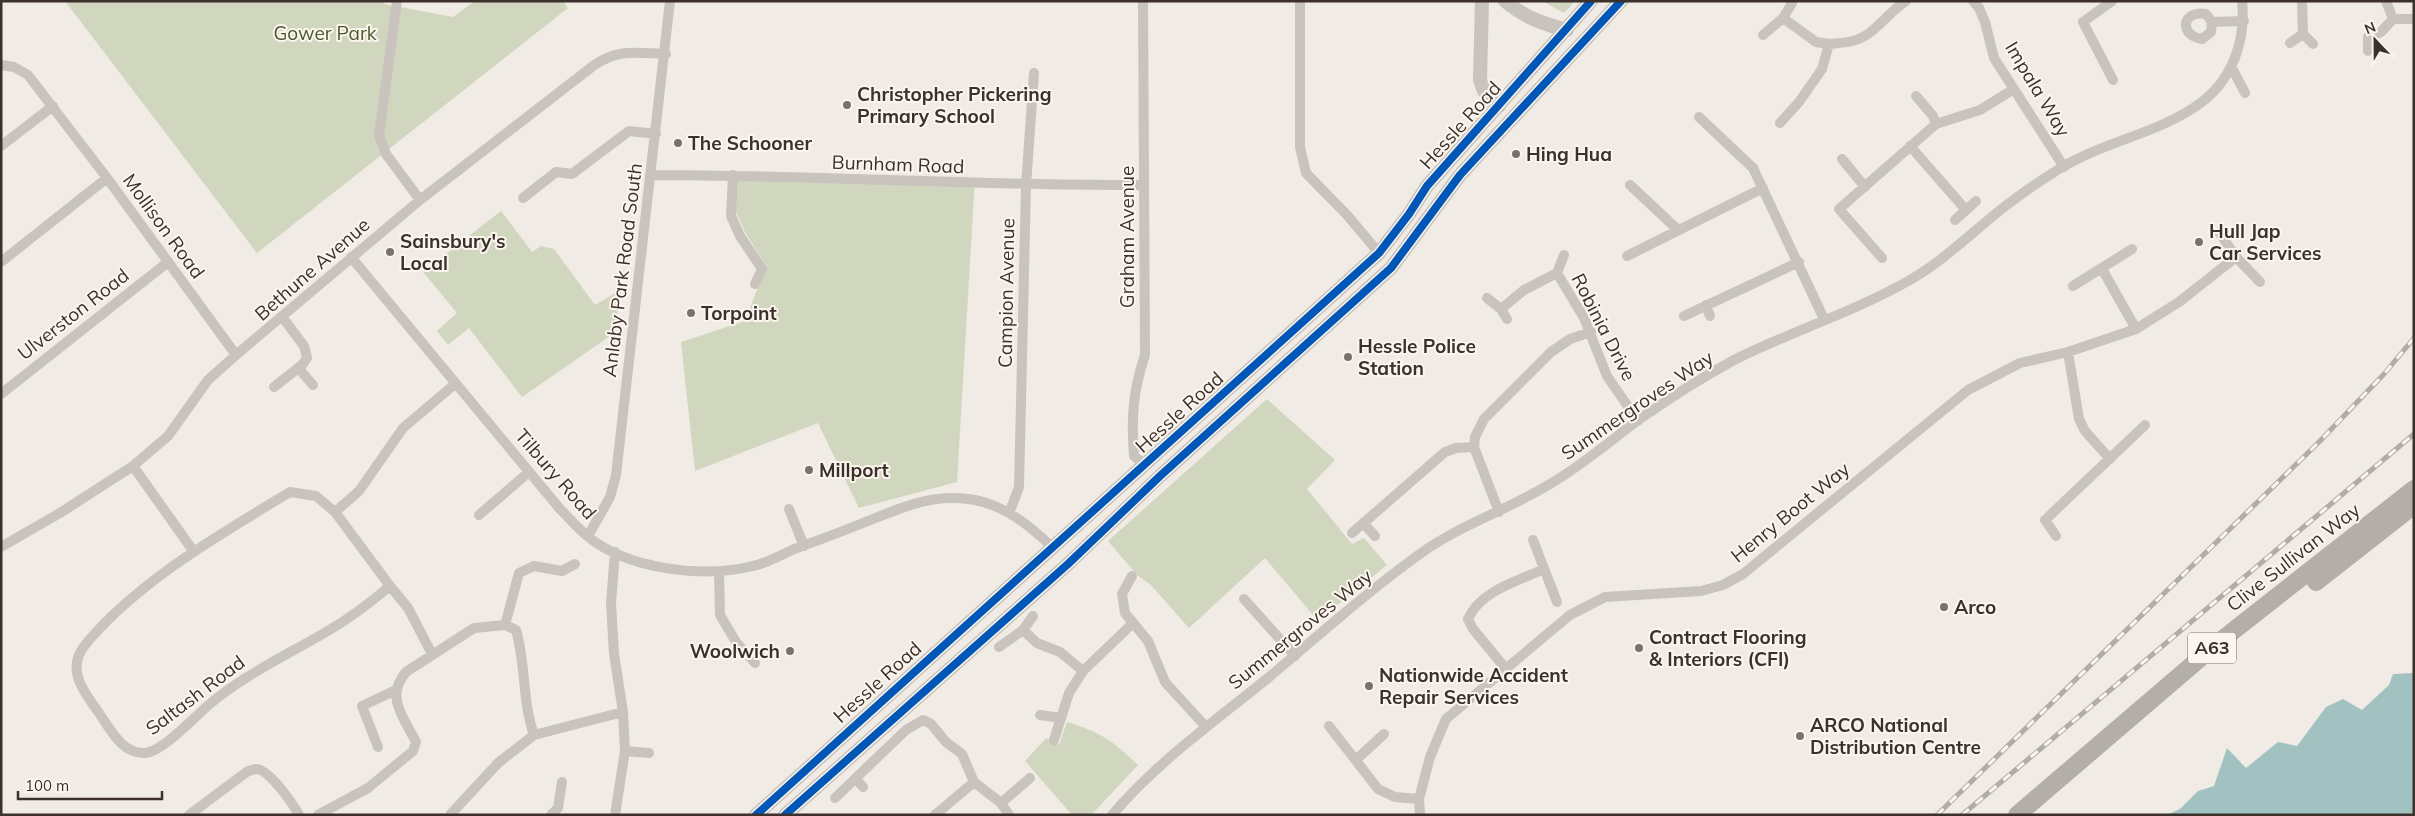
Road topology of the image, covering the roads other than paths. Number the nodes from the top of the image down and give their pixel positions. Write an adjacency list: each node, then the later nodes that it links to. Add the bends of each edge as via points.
1 (397, 1): 55 (street, via 379,135 386,154)
2 (670, 1): 28 (street, Anlaby Park Road South)
3 (1143, 1): 51 (street, Graham Avenue)
4 (1300, 1): 62 (street, via 1300,147 1306,173)
5 (1482, 1): 37 (street, via 1480,80 1484,91)
6 (1505, 1): 21 (street, via 1520,14)
7 (1591, 1): 21 (street, Hessle Road)
8 (1621, 1): 159 (street, Hessle Road, via 1460,175 1391,268 1160,476 1068,564)
9 (1906, 1): 25 (street, via 1879,25 1854,41)
10 (2112, 1): 32 (street, via 2083,22)
11 (2242, 1): 19 (street, Summergroves Way)
12 (2302, 1): 22 (street)
13 (2386, 1): 17 (street)
14 (1792, 3): 16 (street)
15 (1979, 3): 33 (street, Impala Way, via 1994,58)
16 (1783, 18): 23 (street); 25 (street, via 1816,42)
17 (2393, 19): 18 (street); 27 (street, via 2381,32 2368,37)
18 (2414, 19)
19 (2244, 21): 20 (street); 30 (street, Summergroves Way, via 2242,42)
20 (2212, 22)
21 (1567, 30): 37 (street, Hessle Road)
22 (2303, 34): 24 (street); 26 (street)
23 (1763, 35)
24 (2290, 43)
25 (1829, 44): 39 (street, via 1822,68)
26 (2313, 44)
27 (2368, 51)
28 (666, 54): 41 (street, Anlaby Park Road South); 55 (street, Bethune Avenue, via 623,52 608,56)
29 (1, 65): 36 (street, via 14,67 28,75)
30 (2232, 66): 34 (street); 45 (street, Summergroves Way, via 2203,101 2171,122 2096,150)
31 (1034, 74): 50 (street, Campion Avenue)
32 (2113, 80)
33 (2014, 89): 40 (street, via 1980,110); 45 (street, Impala Way)
34 (2245, 93)
35 (1916, 96): 40 (street)
36 (53, 106): 42 (street); 48 (street)
37 (1499, 106): 62 (street, Hessle Road, via 1427,186)
38 (1699, 117): 53 (street, via 1753,168)
39 (1780, 123)
40 (1936, 124): 43 (street)
41 (656, 134): 46 (street, Anlaby Park Road South); 54 (street, via 629,131 572,174 556,172)
42 (1, 146)
43 (1910, 146): 52 (street); 57 (street)
44 (1842, 159): 52 (street)
45 (2064, 166): 83 (street, Summergroves Way, via 2012,201 1939,262 1872,300)
46 (651, 175): 47 (street, Burnham Road); 109 (street, Anlaby Park Road South, via 616,476 610,497)
47 (733, 175): 50 (street, Burnham Road); 74 (street, via 731,216 762,269)
48 (107, 178): 68 (street, Mollison Road); 69 (street, Mollison Road)
49 (1630, 185): 59 (street)
50 (1026, 186): 51 (street, Burnham Road); 104 (street, Campion Avenue, via 1019,487)
51 (1144, 186): 97 (street, Graham Avenue, via 1145,355 1135,386 1132,431 1134,456)
52 (1865, 187): 67 (street, via 1839,209)
53 (1762, 188): 59 (street); 70 (street)
54 (523, 198)
55 (420, 200): 65 (street, Bethune Avenue)
56 (1976, 201): 57 (street)
57 (1966, 210): 58 (street)
58 (1954, 220)
59 (1677, 229): 64 (street)
60 (2219, 232): 66 (street)
61 (2132, 249): 71 (street)
62 (1379, 252): 97 (street, Hessle Road)
63 (1564, 254): 72 (street, Robinia Drive)
64 (1627, 256)
65 (351, 257): 81 (street, Bethune Avenue); 90 (street, Tilbury Road)
66 (2236, 257): 73 (street); 84 (street, Henry Boot Way, via 2179,302)
67 (1882, 258)
68 (1, 262)
69 (168, 262): 87 (street, Mollison Road); 92 (street, Ulverston Road)
70 (1799, 262): 77 (street); 83 (street)
71 (2102, 269): 75 (street); 84 (street)
72 (1556, 273): 78 (street, Robinia Drive, via 1524,290); 85 (street, Robinia Drive)
73 (2260, 282)
74 (755, 284)
75 (2073, 286)
76 (1487, 298): 78 (street)
77 (1706, 306): 79 (street); 80 (street)
78 (1500, 309): 82 (street)
79 (1684, 316)
80 (1710, 316)
81 (283, 318): 87 (street, Bethune Avenue); 88 (street, via 304,346 307,358)
82 (1507, 318)
83 (1824, 319): 93 (street, Summergroves Way, via 1732,361)
84 (2136, 329): 86 (street, Henry Boot Way)
85 (1591, 332): 93 (street, Robinia Drive, via 1607,376); 95 (street, via 1570,339 1551,352 1484,419)
86 (2068, 352): 96 (street, via 2079,419 2085,431); 133 (street, Henry Boot Way, via 2020,363 1968,390 1743,574 1723,585 1701,591 1605,597 1570,614)
87 (236, 356): 98 (street, Bethune Avenue, via 208,380 168,436)
88 (298, 368): 89 (street); 91 (street)
89 (313, 384)
90 (455, 384): 99 (street, Tilbury Road); 103 (street, via 403,428 358,490)
91 (274, 387)
92 (1, 394)
93 (1638, 421): 105 (street, Summergroves Way, via 1552,484)
94 (2145, 425): 96 (street)
95 (1474, 447): 105 (street); 107 (street, via 1445,452)
96 (2110, 459): 111 (street, via 2045,520)
97 (1145, 464): 115 (street, Hessle Road)
98 (133, 466): 114 (street, Bethune Avenue); 116 (street)
99 (529, 472): 106 (street); 109 (street, Tilbury Road)
100 (2414, 489): 169 (highway, Clive Sullivan Way / A63, via 2220,642)
101 (2414, 505): 170 (highway, Clive Sullivan Way / A63, via 2224,654)
102 (789, 509): 113 (street)
103 (336, 512): 116 (street, Saltash Road, via 316,496 290,492); 122 (street, Saltash Road)
104 (1010, 512): 113 (street, Tilbury Road, via 987,503 938,498); 115 (street, Tilbury Road)
105 (1499, 512): 131 (street, Summergroves Way, via 1425,550)
106 (479, 515)
107 (1363, 523): 108 (street); 110 (street)
108 (1352, 534)
109 (588, 536): 117 (street, Tilbury Road)
110 (1374, 536)
111 (2056, 536)
112 (1533, 540): 119 (street)
113 (804, 546): 120 (street, Tilbury Road, via 753,566)
114 (1, 547)
115 (1052, 547): 153 (street, Hessle Road)
116 (194, 552): 122 (street, Saltash Road, via 115,613 79,655 78,680 113,734 126,748 144,753 159,748 212,702 254,672 328,631)
117 (615, 552): 120 (street, Tilbury Road, via 665,568); 136 (street, via 613,637)
118 (575, 564): 127 (street, via 562,571 534,566 519,573)
119 (1544, 569): 124 (street); 133 (street, via 1493,592 1472,609 1468,619)
120 (719, 572): 132 (street, via 720,615 736,642)
121 (1132, 576): 126 (street, via 1122,594 1125,613)
122 (390, 586): 130 (street, Saltash Road, via 408,608)
123 (1244, 598): 131 (street)
124 (1557, 602)
125 (1033, 616): 128 (street)
126 (1133, 623): 134 (street); 140 (street, via 1148,640 1164,682)
127 (506, 625): 130 (street, via 474,628); 142 (street, via 516,630 520,642 523,683)
128 (1023, 630): 129 (street); 134 (street, via 1037,643 1060,652)
129 (999, 647)
130 (432, 654): 135 (street, via 406,672)
131 (1295, 656): 140 (street, Summergroves Way)
132 (755, 663)
133 (1506, 669): 155 (street, Henry Boot Way, via 1446,719 1430,757)
134 (1083, 671): 138 (street, via 1069,693)
135 (396, 690): 144 (street, via 362,706); 162 (street, via 394,696 416,742 413,751 368,788)
136 (623, 712): 142 (street); 145 (street)
137 (1040, 715): 138 (street)
138 (1061, 718): 143 (street)
139 (1329, 726): 147 (street)
140 (1206, 728): 167 (street, Summergroves Way, via 1134,789)
141 (1384, 734): 147 (street)
142 (534, 735): 157 (street, via 498,763)
143 (1054, 740)
144 (378, 747)
145 (625, 751): 146 (street); 164 (street)
146 (648, 753)
147 (1357, 759): 155 (street, via 1378,789 1395,797)
148 (1030, 778): 156 (street)
149 (856, 779): 151 (street, via 906,730 923,720 962,754); 152 (street); 154 (street)
150 (562, 782): 163 (street, via 558,808)
151 (974, 782): 156 (street); 158 (street)
152 (864, 788)
153 (775, 796): 159 (street); 165 (street, Hessle Road)
154 (835, 798)
155 (1418, 799): 168 (street, Henry Boot Way)
156 (1001, 803): 166 (street)
157 (456, 813)
158 (940, 813)
159 (788, 814)
160 (189, 815): 161 (street, via 256,769 274,782)
161 (299, 815)
162 (318, 815)
163 (550, 815)
164 (615, 815)
165 (756, 815)
166 (1009, 815)
167 (1112, 815)
168 (1420, 815)
169 (2016, 815)
170 (2031, 815)

